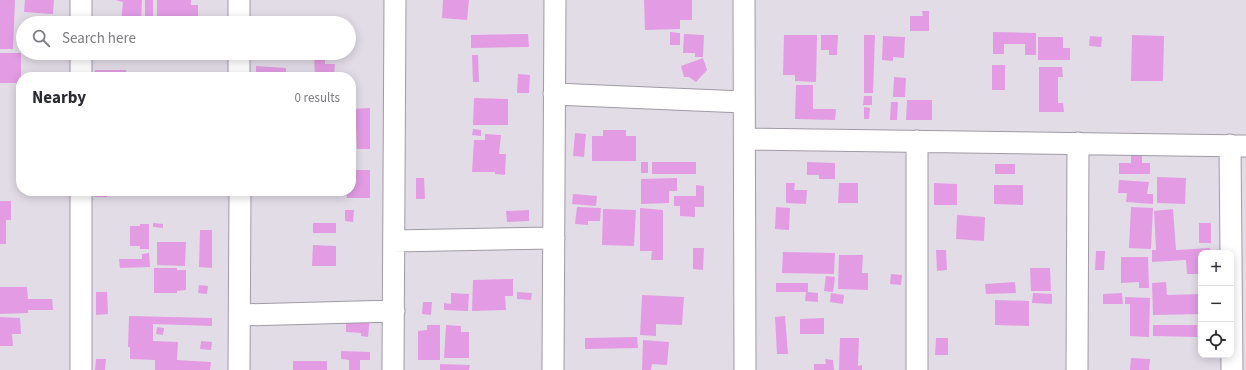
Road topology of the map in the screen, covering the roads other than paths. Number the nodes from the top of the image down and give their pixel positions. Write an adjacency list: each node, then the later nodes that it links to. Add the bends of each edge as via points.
1 (81, 0): 6 (street)
2 (239, 0): 7 (street)
3 (395, 0): 21 (street)
4 (555, 0): 12 (street)
5 (744, 0): 13 (street)
6 (81, 16)
7 (239, 16)
8 (81, 60): 10 (street)
9 (239, 60): 11 (street)
10 (81, 72)
11 (239, 72)
12 (554, 94): 13 (street); 20 (street)
13 (743, 102): 14 (street)
14 (745, 139): 15 (street); 28 (street)
15 (918, 141): 16 (street); 29 (street)
16 (1078, 143): 17 (street); 30 (street)
17 (1238, 145): 31 (street)
18 (81, 196): 24 (street)
19 (240, 196): 23 (street)
20 (554, 238): 21 (street); 27 (street)
21 (394, 241): 22 (street)
22 (394, 310): 23 (street); 26 (street)
23 (240, 315): 25 (street)
24 (81, 370)
25 (239, 370)
26 (393, 370)
27 (553, 370)
28 (745, 370)
29 (917, 370)
30 (1077, 370)
31 (1232, 370)

